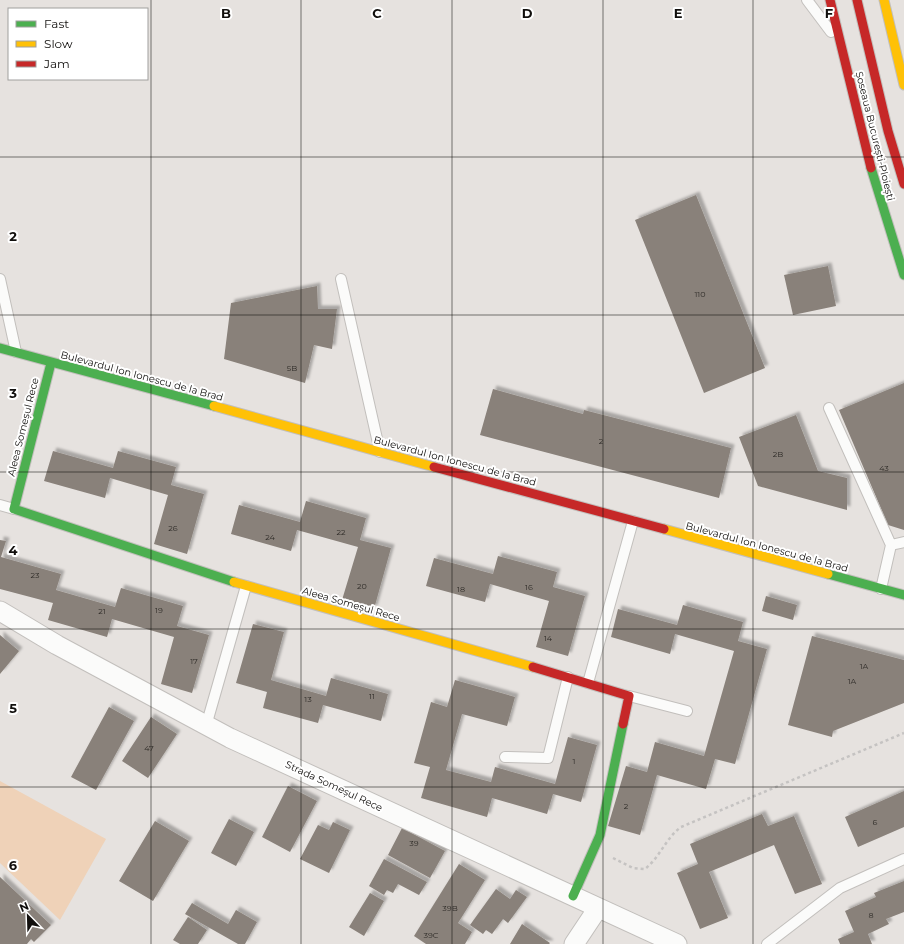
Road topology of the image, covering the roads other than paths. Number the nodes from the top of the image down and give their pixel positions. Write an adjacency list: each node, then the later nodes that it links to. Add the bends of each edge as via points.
1 (808, 0): 5 (lane)
2 (830, 0): 5 (main road, Șoseaua București-Ploiești)
3 (858, 0): 7 (main road, Șoseaua București-Ploiești, via 888,131)
4 (884, 0): 6 (main road)
5 (840, 44): 8 (main road, Șoseaua București-Ploiești, via 864,146 887,227)
6 (904, 85)
7 (904, 184)
8 (904, 275)
9 (0, 279): 12 (lane)
10 (341, 279): 15 (lane)
11 (0, 348): 12 (main road, Bulevardul Ion Ionescu de la Brad)
12 (16, 352): 13 (main road, Bulevardul Ion Ionescu de la Brad)
13 (51, 363): 15 (main road, Bulevardul Ion Ionescu de la Brad); 17 (main road, Aleea Someșul Rece)
14 (829, 408): 20 (lane)
15 (380, 452): 18 (main road, Bulevardul Ion Ionescu de la Brad)
16 (0, 505): 17 (lane)
17 (14, 509): 21 (main road, Aleea Someșul Rece)
18 (633, 521): 22 (main road, Bulevardul Ion Ionescu de la Brad); 26 (lane)
19 (904, 542): 20 (lane)
20 (890, 545): 22 (lane)
21 (246, 586): 25 (main road, Aleea Someșul Rece); 29 (lane)
22 (881, 589): 23 (main road, Bulevardul Ion Ionescu de la Brad)
23 (904, 595)
24 (0, 611): 29 (street, Strada Someșul Rece)
25 (568, 677): 26 (main road, Aleea Someșul Rece); 30 (lane, via 548,758)
26 (588, 682): 27 (main road, Aleea Someșul Rece)
27 (629, 696): 28 (lane); 32 (main road, via 600,835)
28 (686, 711)
29 (206, 726): 32 (street, Strada Someșul Rece)
30 (505, 757)
31 (904, 859): 36 (lane, via 840,888)
32 (573, 896): 33 (street, Strada Someșul Rece)
33 (598, 908): 34 (street); 35 (street, Strada Someșul Rece)
34 (574, 944)
35 (677, 944)
36 (766, 944)

